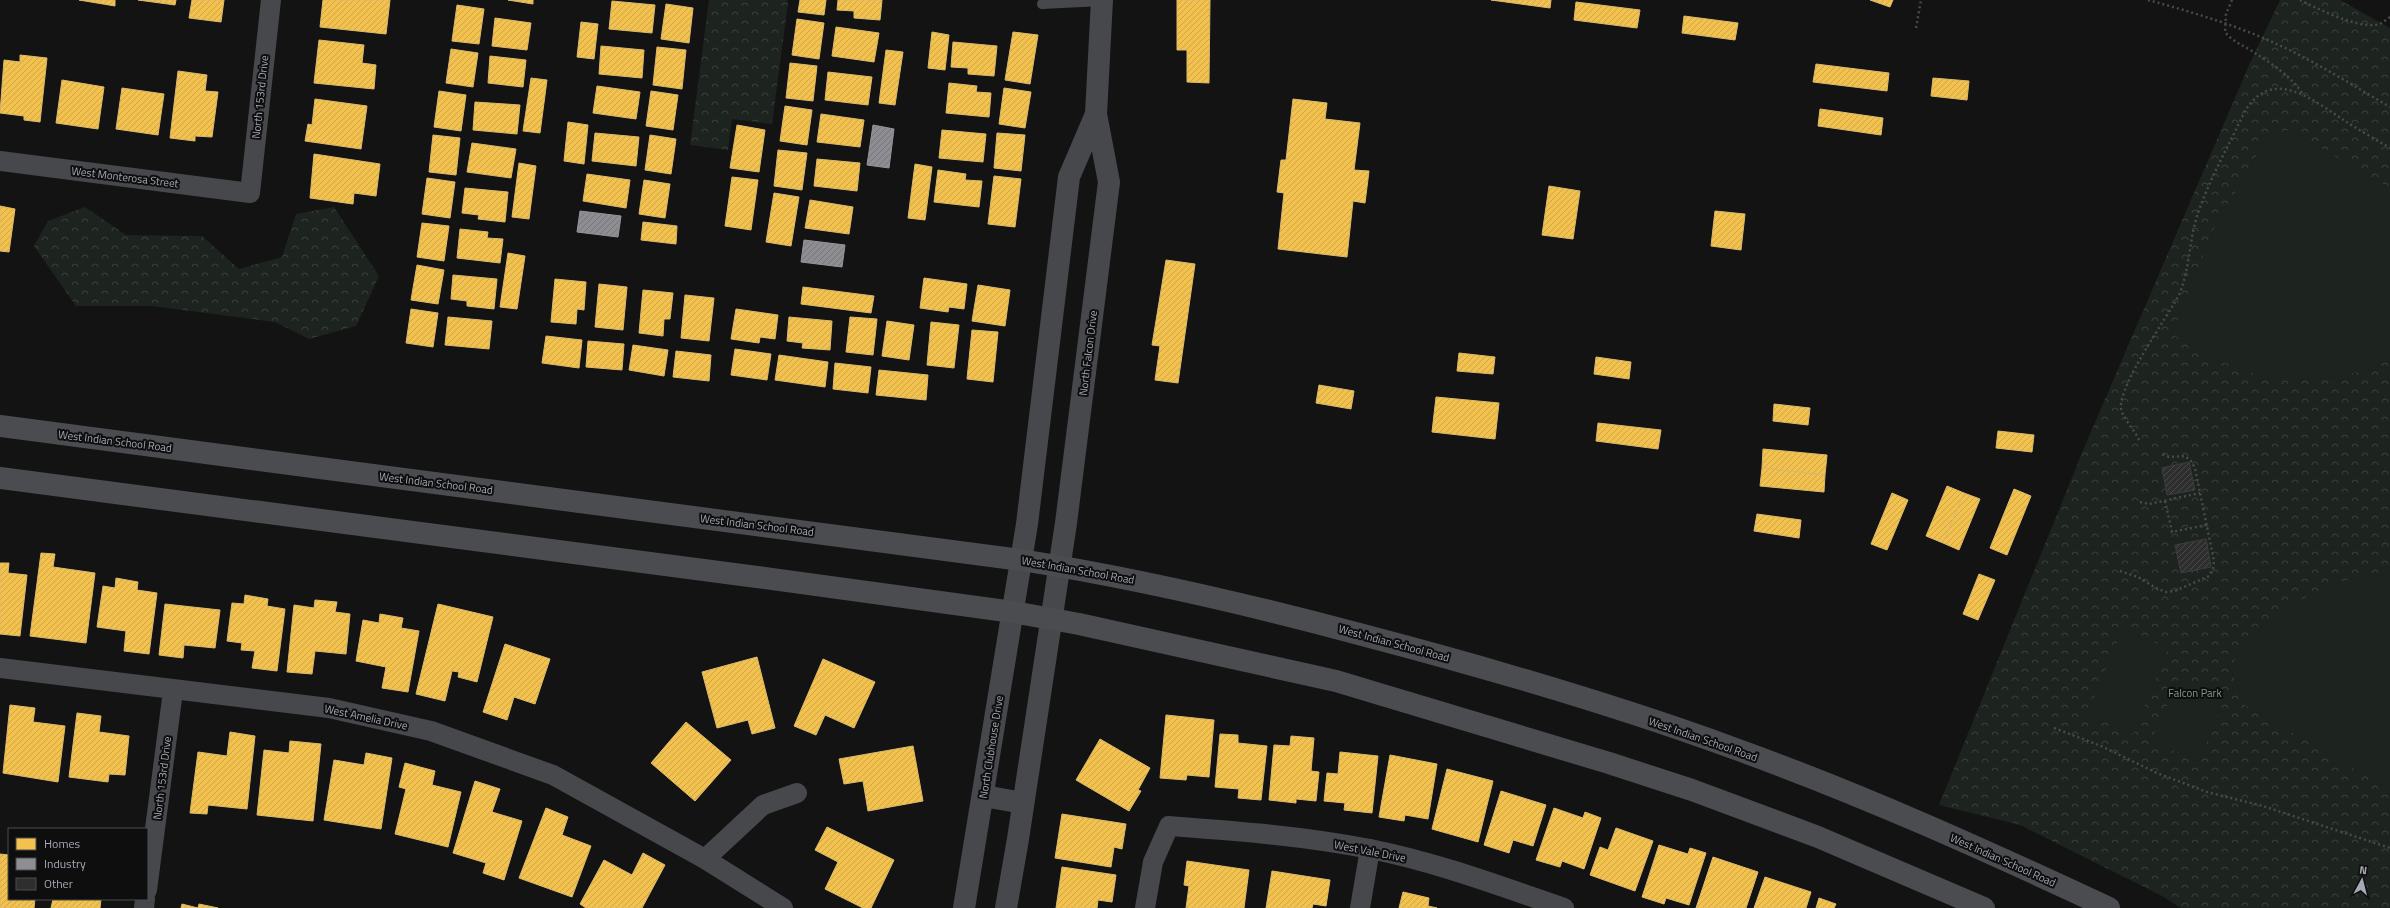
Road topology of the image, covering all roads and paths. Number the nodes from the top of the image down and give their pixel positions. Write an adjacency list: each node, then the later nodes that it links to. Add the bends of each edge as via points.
1 (270, 0): 18 (street, North 153rd Drive)
2 (1921, 0): 10 (path)
3 (2148, 0): 9 (path)
4 (2232, 0): 9 (path)
5 (2300, 0): 8 (path, via 2334,16 2373,26)
6 (1102, 1): 7 (lane); 13 (street, North Falcon Drive)
7 (1042, 4)
8 (2390, 17)
9 (2225, 24): 11 (path, via 2225,32 2230,38 2296,83); 12 (path, via 2310,60)
10 (1916, 28)
11 (2302, 93): 14 (path); 20 (path, via 2270,89 2252,100 2245,111 2198,213 2186,279 2129,380 2122,398 2121,409)
12 (2390, 107)
13 (1096, 114): 27 (street, North Falcon Drive, via 1069,177); 28 (street, North Falcon Drive, via 1109,182)
14 (2382, 143): 15 (path); 16 (path)
15 (2390, 144)
16 (2390, 148)
17 (0, 161): 18 (street, West Monterosa Street)
18 (250, 193)
19 (0, 426): 27 (main road, West Indian School Road)
20 (2139, 440)
21 (2160, 453): 23 (path, via 2169,457 2185,456 2191,461)
22 (0, 478): 31 (main road)
23 (2200, 493): 24 (path); 26 (path)
24 (2165, 501): 25 (path, via 2149,504); 26 (path, via 2172,532)
25 (2140, 502)
26 (2206, 524): 29 (path, via 2214,561 2213,569 2208,576 2175,591 2166,592 2138,577)
27 (1021, 560): 28 (main road, West Indian School Road); 30 (street, North Falcon Drive)
28 (1059, 566): 32 (street, North Falcon Drive); 50 (main road, West Indian School Road, via 1254,606 1577,695 1733,748 1893,811)
29 (2120, 571)
30 (1017, 586): 31 (street, North Clubhouse Drive)
31 (1013, 612): 32 (main road); 37 (street, North Clubhouse Drive)
32 (1052, 620): 38 (street); 49 (main road, via 1336,681 1609,762 1818,837)
33 (0, 668): 34 (street, West Amelia Drive)
34 (173, 691): 41 (street, West Amelia Drive, via 329,708 432,731 553,775); 42 (street, North 153rd Drive)
35 (2054, 728): 40 (path, via 2101,746 2156,774)
36 (798, 793): 41 (street, via 763,805)
37 (984, 796): 38 (street); 44 (street, North Clubhouse Drive)
38 (1023, 803): 45 (street)
39 (1370, 848): 46 (street, West Vale Drive, via 1247,832 1169,826 1153,862); 47 (street); 48 (street, West Vale Drive, via 1435,865)
40 (2390, 848)
41 (705, 859): 43 (street, West Amelia Drive)
42 (148, 882)
43 (783, 908)
44 (964, 908)
45 (1006, 908)
46 (1145, 908)
47 (1360, 908)
48 (1564, 908)
49 (1984, 908)
50 (2109, 908)

